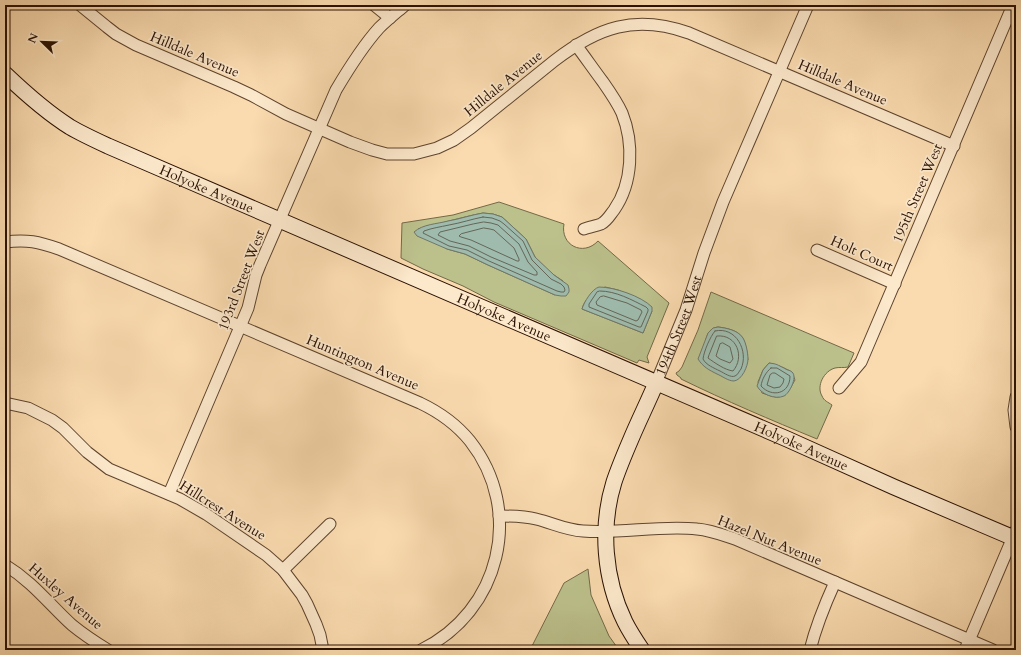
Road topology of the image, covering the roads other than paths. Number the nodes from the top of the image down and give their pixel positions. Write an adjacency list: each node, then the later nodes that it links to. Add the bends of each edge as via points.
1 (80, 5): 10 (street, Hilldale Avenue, via 107,28 136,45 251,94 286,114)
2 (374, 5): 6 (street)
3 (405, 5): 6 (street, 193rd Street West)
4 (808, 5): 8 (street, 194th Street West)
5 (1010, 6): 11 (street, 195th Street West)
6 (390, 18): 10 (street, 193rd Street West, via 365,45 349,68)
7 (576, 45): 8 (street, Hilldale Avenue, via 611,28 655,24 689,33); 10 (street, Hilldale Avenue, via 462,135 437,148 414,154 387,154 362,147); 13 (street, via 620,109 628,131 630,155 627,180 616,208 601,224)
8 (780, 71): 11 (street, Hilldale Avenue); 18 (street, 194th Street West, via 723,202 686,310)
9 (5, 74): 12 (street, Holyoke Avenue, via 71,128)
10 (319, 128): 12 (street, 193rd Street West)
11 (954, 146): 16 (street, 195th Street West)
12 (280, 221): 17 (street, 193rd Street West, via 256,275 250,301); 18 (street, Holyoke Avenue)
13 (584, 229)
14 (5, 242): 17 (street, Huntington Avenue, via 27,240 48,245)
15 (817, 250): 16 (street, Holt Court)
16 (895, 284): 19 (street, 195th Street West, via 861,362)
17 (240, 326): 23 (street, 193rd Street West); 24 (street, Huntington Avenue, via 420,402 445,417 466,436 490,474)
18 (656, 383): 26 (street, 194th Street West, via 618,470); 27 (street, Holyoke Avenue, via 894,487)
19 (840, 388)
20 (1016, 397): 22 (street)
21 (5, 403): 23 (street, Hillcrest Avenue, via 42,414 63,428 109,469)
22 (1016, 427)
23 (169, 494): 29 (street, Hillcrest Avenue, via 206,514)
24 (499, 516): 26 (street, Hazel Nut Avenue, via 522,516 574,530); 34 (street, Huntington Avenue, via 497,555 490,578 479,599 453,629)
25 (330, 524): 29 (street)
26 (605, 532): 30 (street, Hazel Nut Avenue, via 699,529 736,539); 35 (street, 194th Street West, via 613,590 625,623)
27 (1015, 535): 31 (street)
28 (5, 565): 32 (street, Huxley Avenue, via 31,583 73,626)
29 (283, 570): 33 (street, Hillcrest Avenue, via 307,604 320,634)
30 (835, 582): 31 (street, Hazel Nut Avenue); 36 (street, via 821,613)
31 (967, 645): 37 (street, Hazel Nut Avenue)
32 (108, 650)
33 (323, 650)
34 (421, 650)
35 (642, 650)
36 (810, 650)
37 (993, 650)

